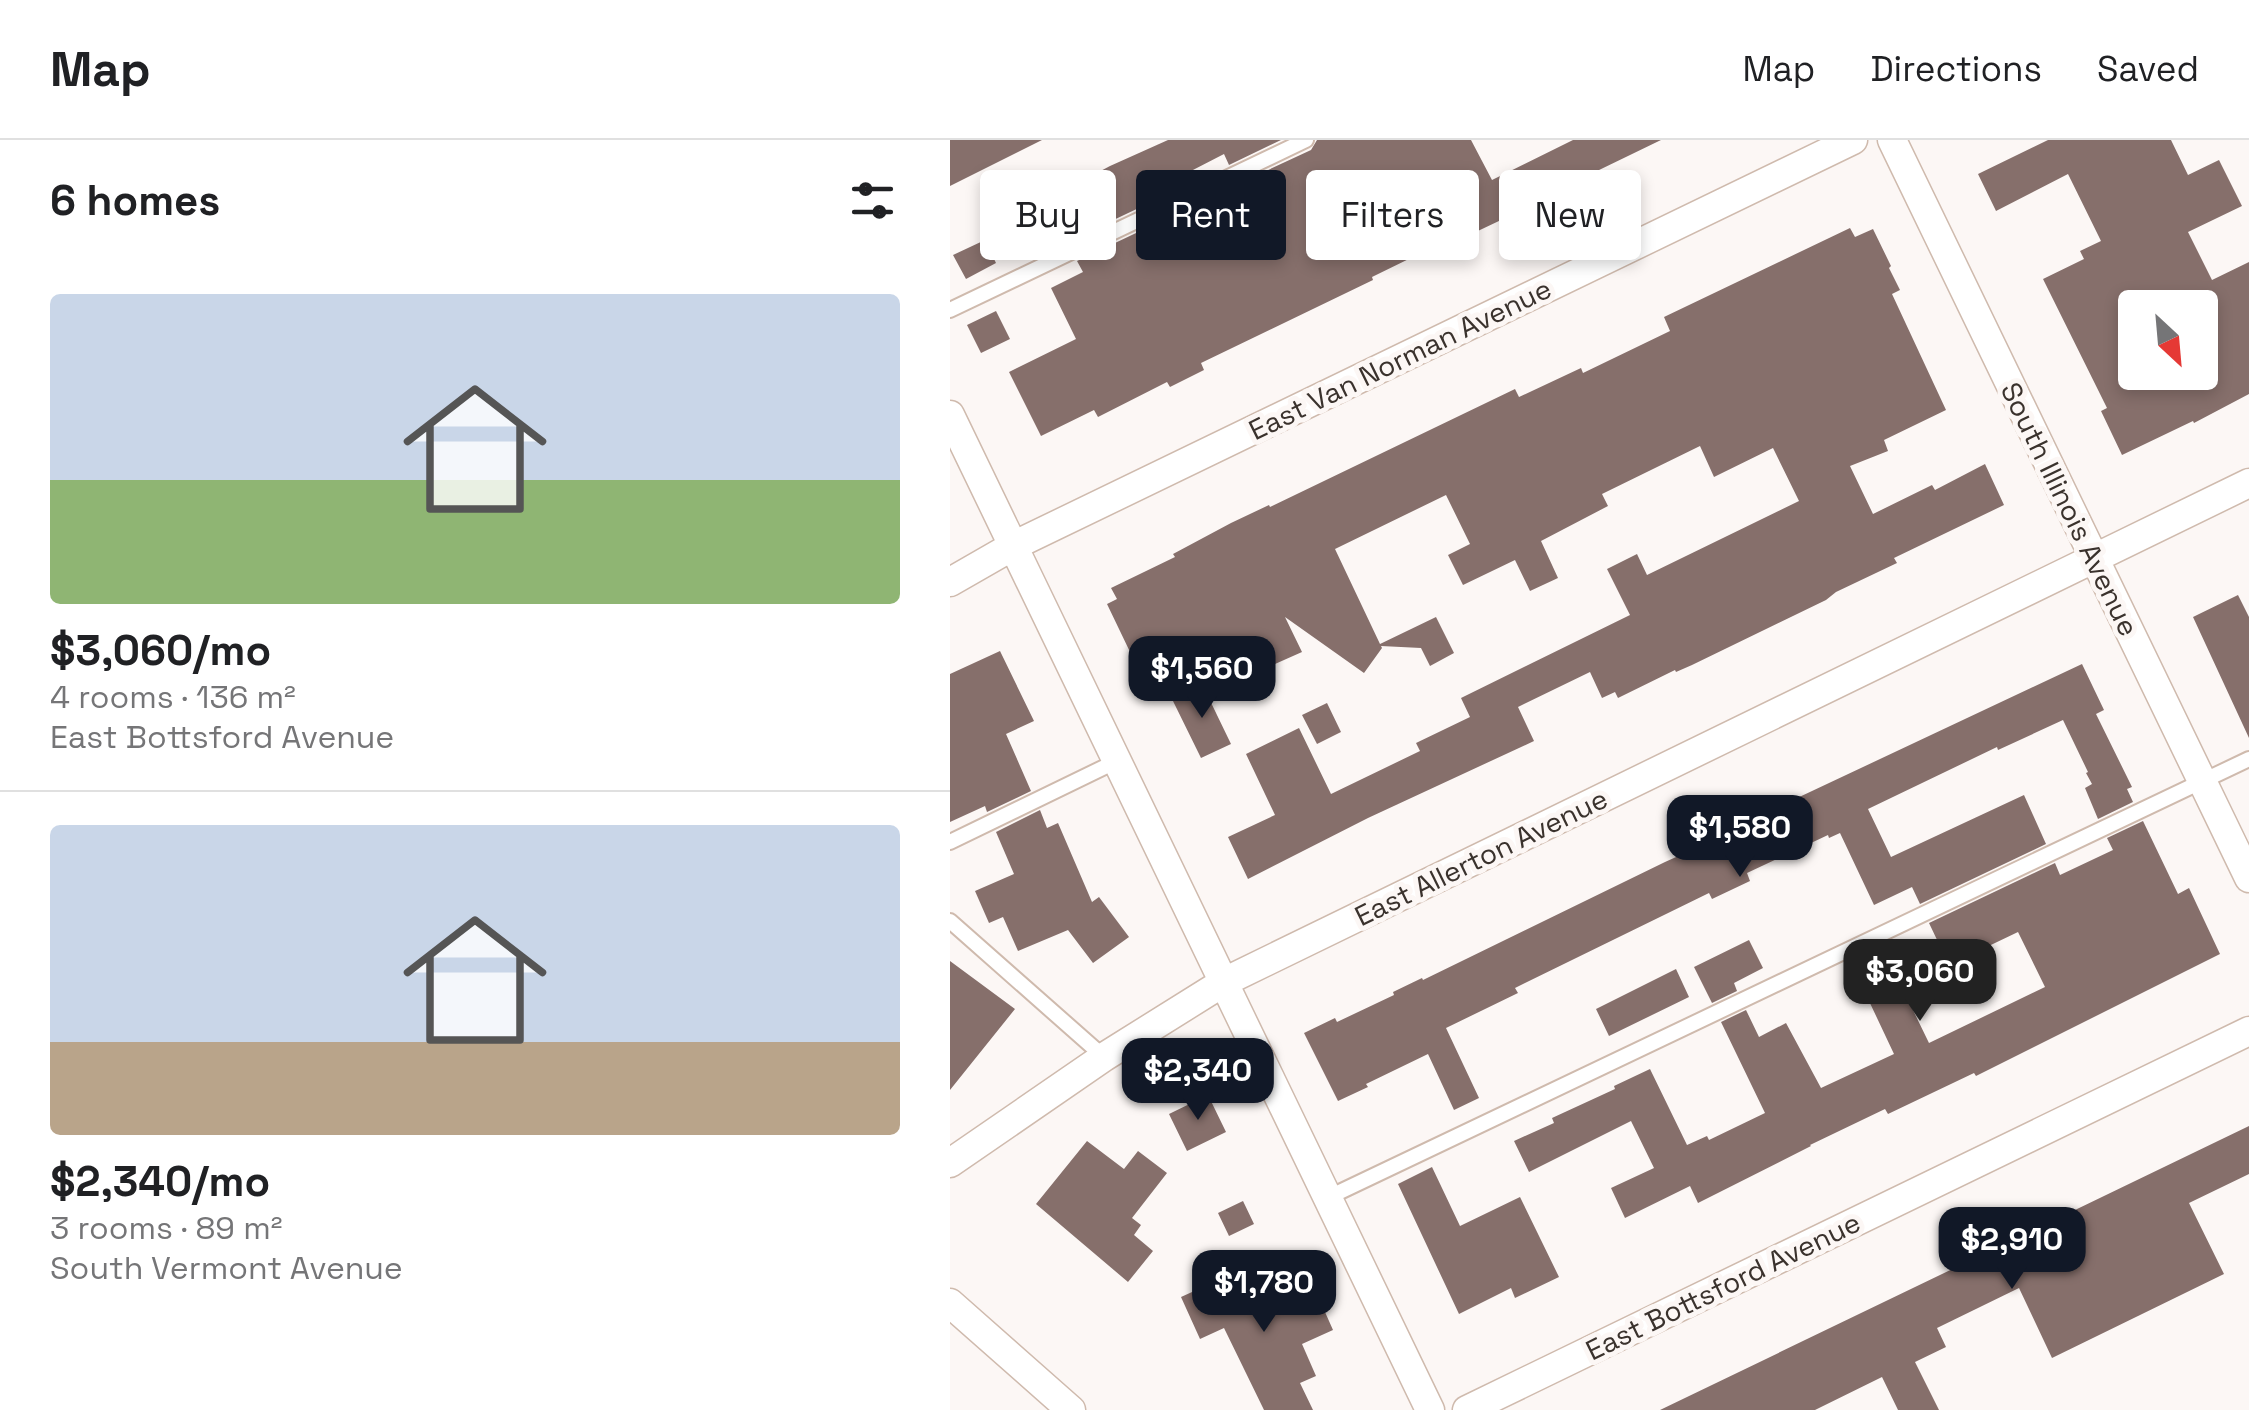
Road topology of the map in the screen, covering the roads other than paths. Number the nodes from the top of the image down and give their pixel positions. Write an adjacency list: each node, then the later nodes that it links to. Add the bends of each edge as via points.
1 (1306, 140): 4 (lane)
2 (1853, 140): 7 (street, East Van Norman Avenue)
3 (1892, 140): 8 (street, South Illinois Avenue)
4 (950, 310)
5 (950, 415): 7 (street)
6 (2249, 483): 8 (street, East Allerton Avenue)
7 (1013, 546): 9 (street, East Van Norman Avenue); 11 (street)
8 (2094, 558): 12 (street, South Illinois Avenue); 16 (street, East Allerton Avenue)
9 (950, 582)
10 (2249, 759): 12 (lane)
11 (1117, 761): 13 (lane); 16 (street)
12 (2202, 782): 14 (street, South Illinois Avenue); 20 (lane)
13 (950, 842)
14 (2249, 878)
15 (950, 921): 18 (lane)
16 (1224, 982): 18 (street, East Allerton Avenue); 20 (street)
17 (2249, 1031): 24 (street, East Bottsford Avenue)
18 (1104, 1056): 19 (street, East Allerton Avenue)
19 (950, 1163)
20 (1328, 1198): 23 (street)
21 (950, 1303): 22 (street)
22 (1071, 1410)
23 (1430, 1410)
24 (1467, 1410)

